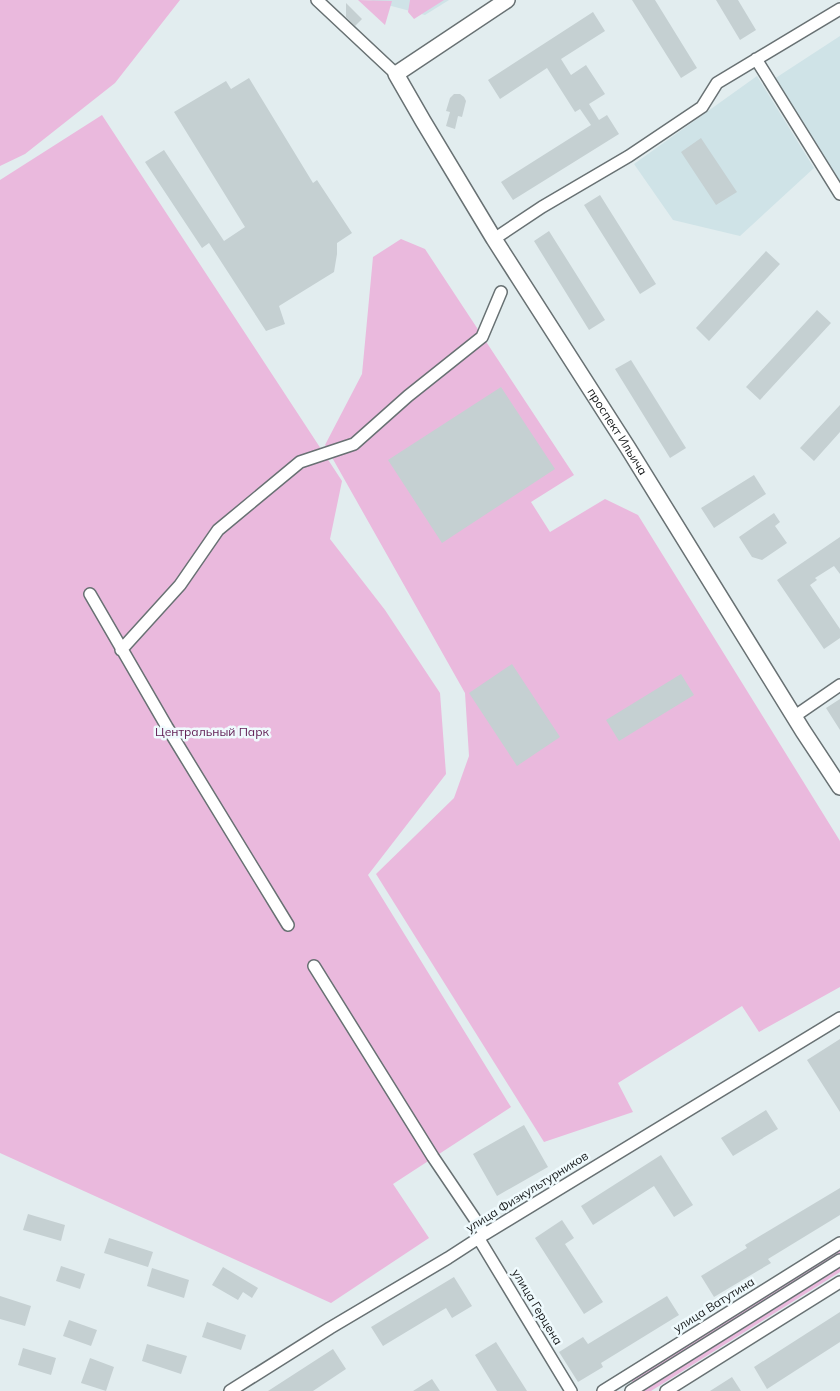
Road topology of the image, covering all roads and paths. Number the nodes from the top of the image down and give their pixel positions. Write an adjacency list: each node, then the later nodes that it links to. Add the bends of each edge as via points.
1 (317, 0): 5 (street, проспект Ильича)
2 (507, 0): 5 (main road)
3 (840, 9): 4 (street)
4 (756, 59): 6 (street); 7 (street, via 717,83 702,107)
5 (396, 74): 7 (main road, проспект Ильича)
6 (840, 194)
7 (494, 239): 12 (main road, проспект Ильича)
8 (502, 292): 10 (street, via 482,337 354,444 300,462 218,530 180,585)
9 (90, 594): 10 (street)
10 (122, 650): 14 (street)
11 (840, 686): 12 (street)
12 (795, 716): 13 (main road, проспект Ильича)
13 (840, 787)
14 (288, 925)
15 (314, 966): 17 (street, улица Герцена)
16 (840, 1018): 17 (street, улица Физкультурников)
17 (482, 1236): 21 (street, улица Физкультурников); 22 (street, улица Герцена)
18 (840, 1243): 23 (street, улица Ватутина)
19 (840, 1260): 24 (street)
20 (840, 1282): 25 (street)
21 (230, 1391)
22 (571, 1391)
23 (603, 1391)
24 (632, 1391)
25 (666, 1391)

